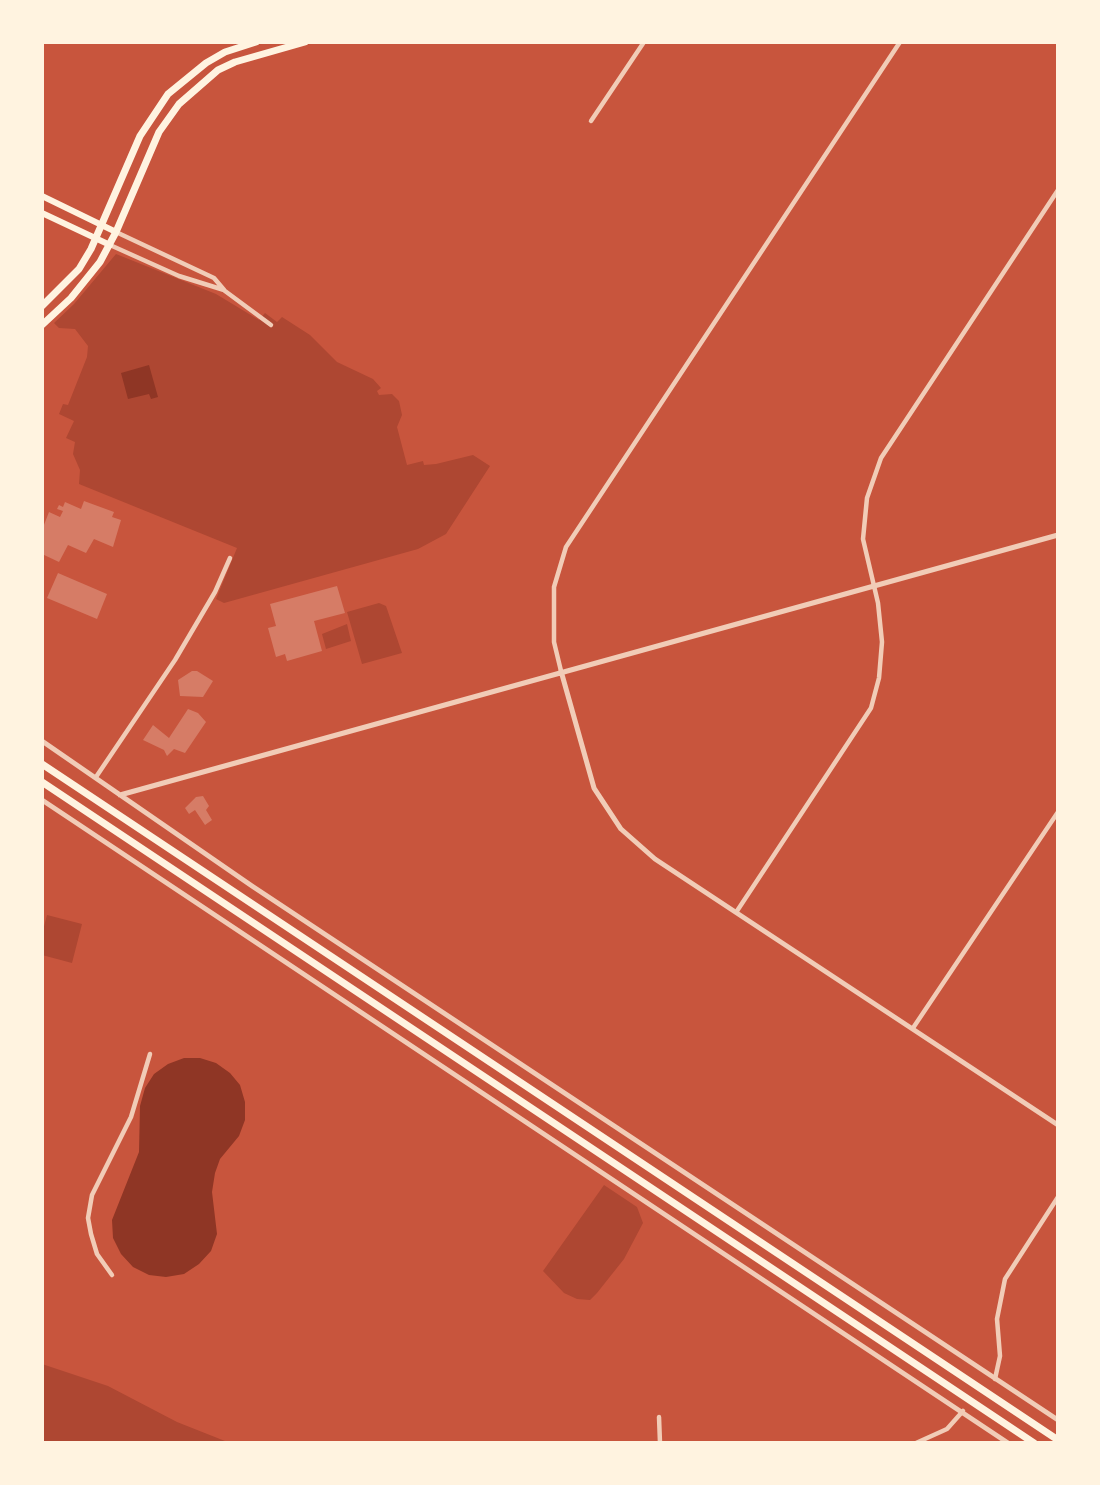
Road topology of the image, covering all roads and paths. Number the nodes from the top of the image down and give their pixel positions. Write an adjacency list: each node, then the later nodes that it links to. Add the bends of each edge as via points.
1 (256, 42): 9 (main road, via 206,63 168,94 141,136)
2 (306, 42): 10 (main road, via 218,70 179,104 159,132)
3 (644, 42): 5 (street)
4 (900, 42): 20 (street, via 566,547 554,587 554,642)
5 (591, 121)
6 (1058, 190): 19 (street, via 881,458 867,498 863,540)
7 (42, 196): 9 (main road)
8 (42, 213): 11 (main road)
9 (103, 226): 10 (main road); 11 (main road)
10 (116, 232): 12 (main road); 13 (street, via 214,278)
11 (97, 239): 12 (main road); 14 (main road, via 79,269)
12 (110, 245): 13 (street); 16 (main road, via 71,298)
13 (225, 291): 15 (street)
14 (42, 306)
15 (271, 325)
16 (42, 326)
17 (1058, 535): 19 (street)
18 (229, 558): 23 (street, via 215,592 175,660)
19 (874, 586): 20 (street); 28 (street, via 882,642 871,708)
20 (561, 671): 25 (street); 28 (street, via 594,788 621,829 655,859)
21 (42, 741): 23 (street)
22 (42, 764): 38 (main road)
23 (96, 777): 25 (street)
24 (42, 782): 42 (main road)
25 (119, 795): 34 (street)
26 (42, 800): 35 (street)
27 (1058, 811): 29 (street)
28 (737, 911): 29 (street)
29 (913, 1028): 31 (street)
30 (150, 1054): 33 (street, via 123,1137 92,1195 91,1234 97,1254)
31 (1058, 1125)
32 (1058, 1197): 34 (street, via 1004,1279 997,1319 1000,1356)
33 (112, 1275)
34 (994, 1380): 37 (street)
35 (963, 1411): 40 (street, via 947,1429); 41 (street)
36 (659, 1417): 39 (street)
37 (1058, 1420)
38 (1058, 1440)
39 (660, 1443)
40 (916, 1443)
41 (1008, 1443)
42 (1034, 1443)

